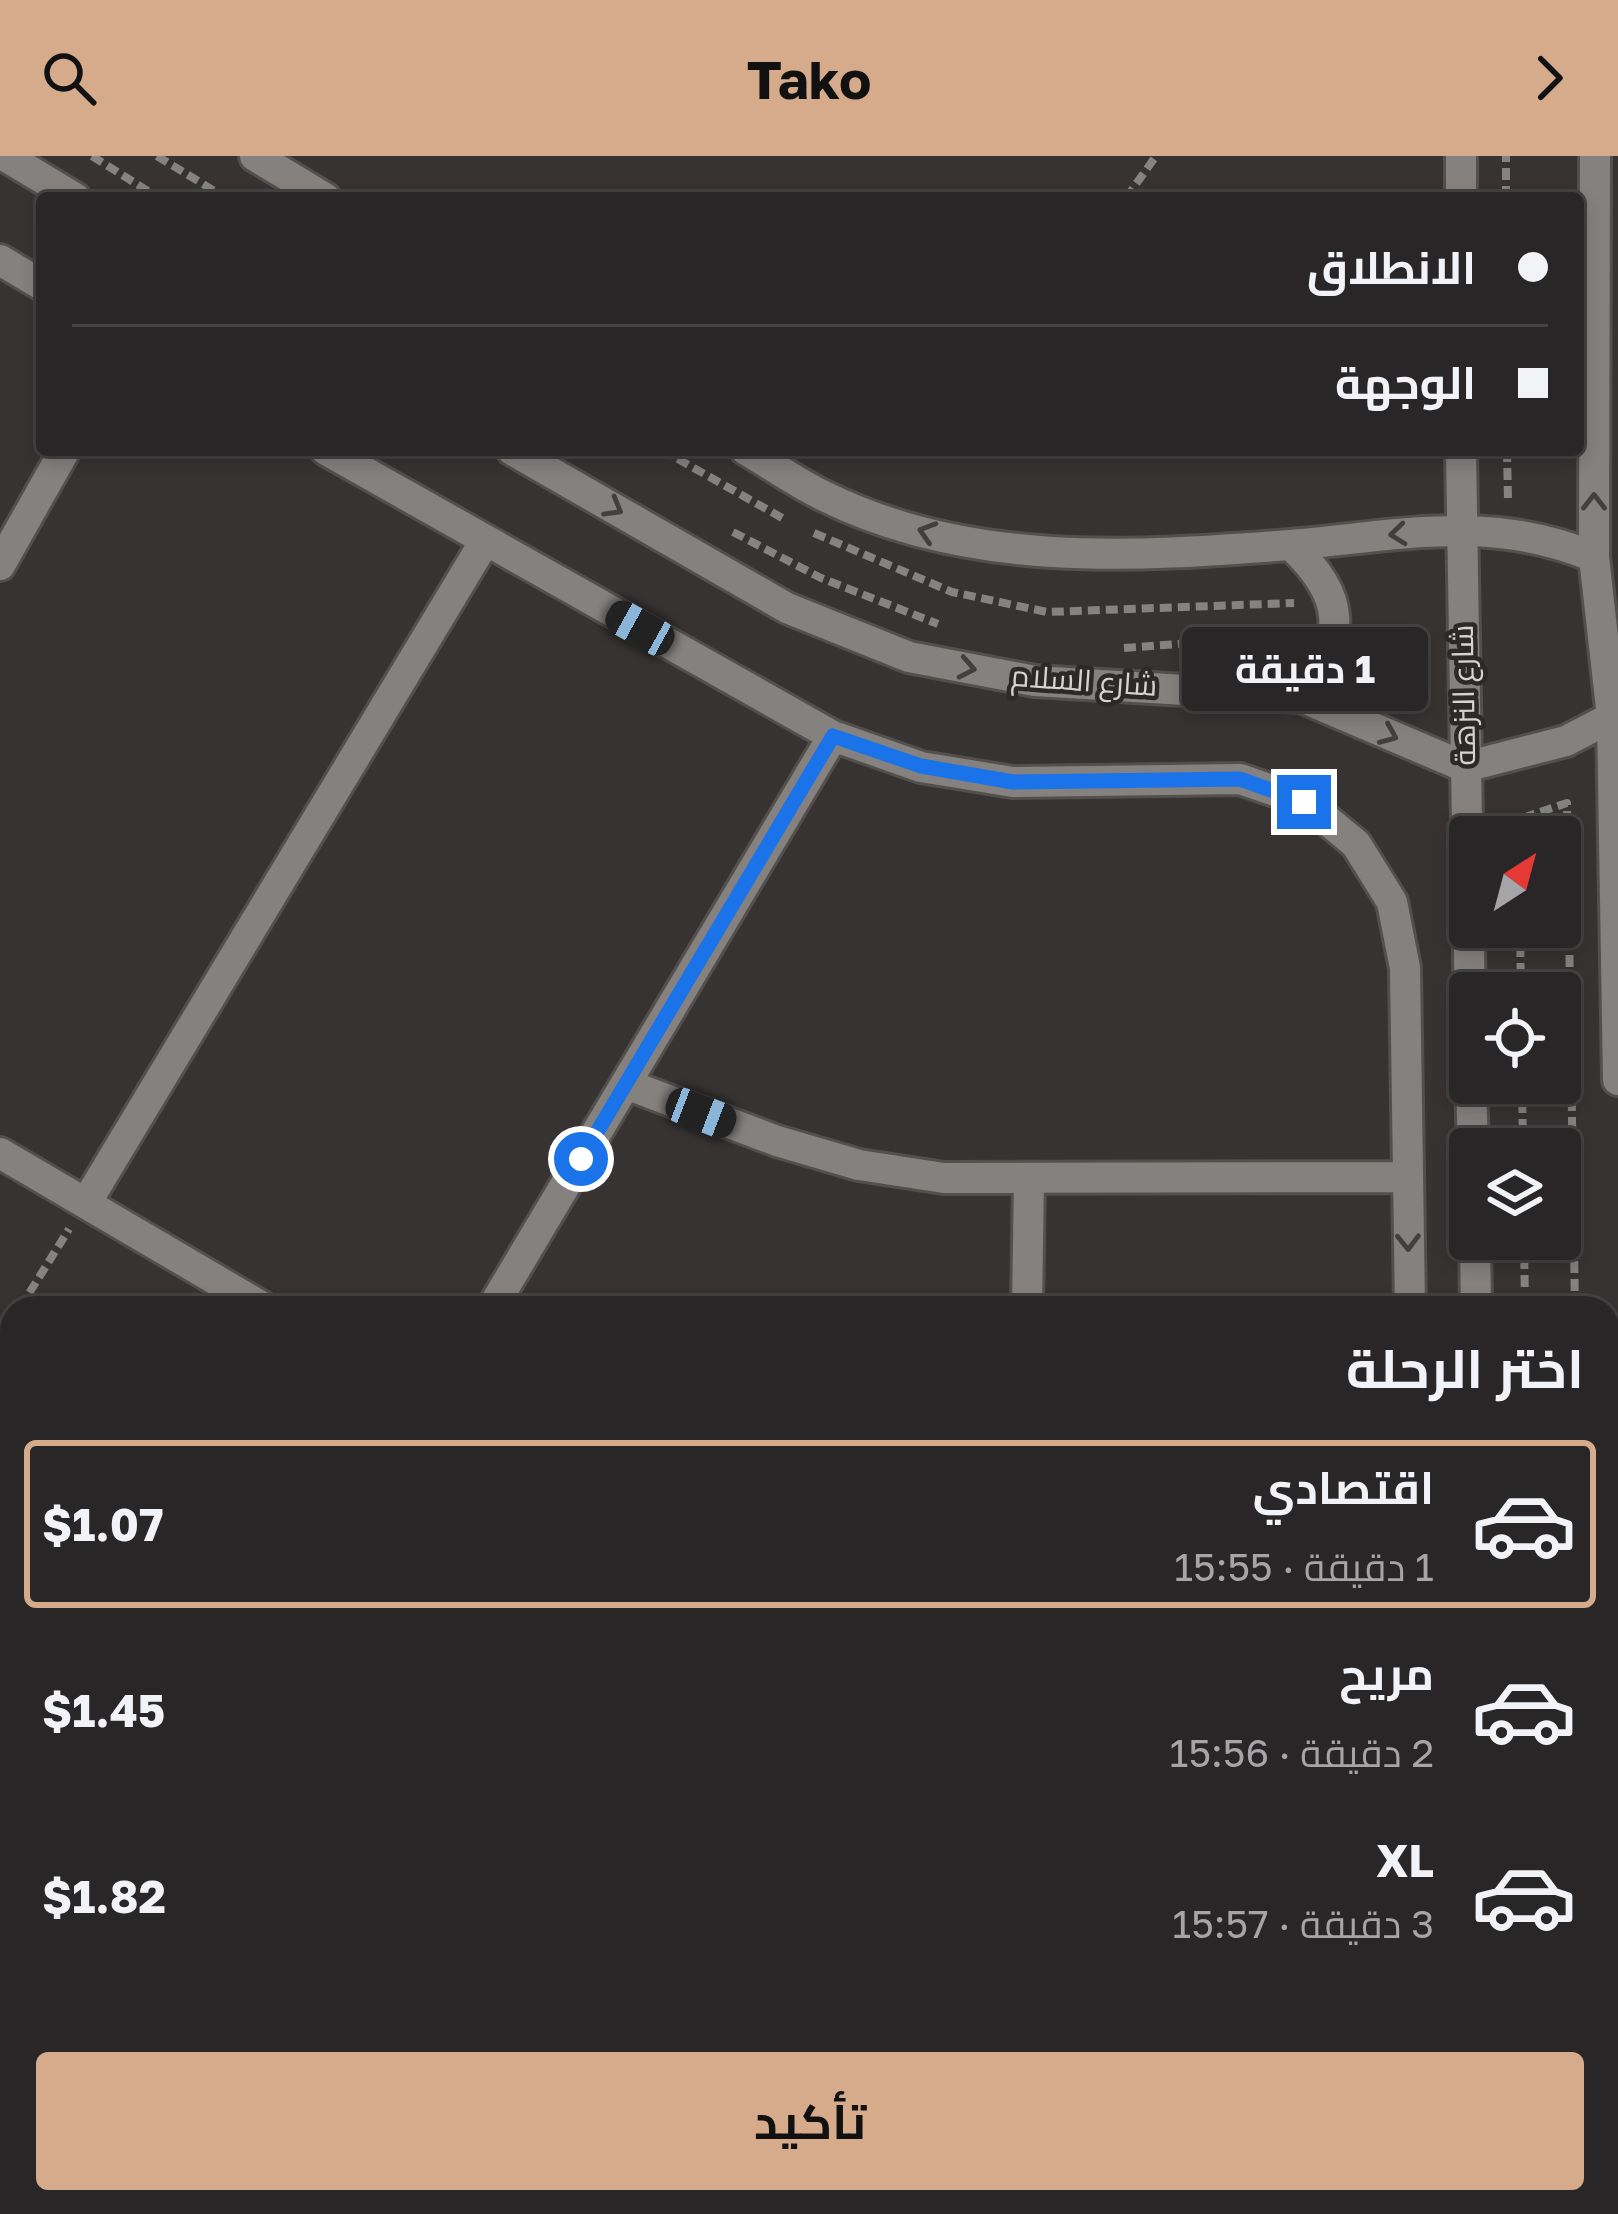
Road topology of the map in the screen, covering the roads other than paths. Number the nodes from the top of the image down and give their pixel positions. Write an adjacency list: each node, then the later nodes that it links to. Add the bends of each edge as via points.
1 (5, 156): 5 (street)
2 (255, 156): 6 (street)
3 (1461, 156): 7 (street)
4 (1595, 156): 18 (street, one-way to 4)
5 (65, 192)
6 (316, 192)
7 (1461, 192)
8 (0, 260): 9 (street)
9 (36, 281)
10 (62, 456): 19 (street)
11 (336, 456): 16 (street)
12 (522, 456): 20 (street, شارع السلام, one-way to 20, via 787,608 909,657 1035,681)
13 (756, 456): 17 (street, one-way to 13, via 1050,555 936,536 826,497)
14 (1461, 456): 15 (street, شارع النزهة)
15 (1462, 528): 17 (street, one-way to 17); 18 (street, via 1552,540); 23 (street, شارع النزهة)
16 (485, 541): 22 (street); 30 (street)
17 (1291, 545): 20 (street, via 1324,576 1336,620 1326,663)
18 (1594, 557): 21 (street)
19 (0, 565)
20 (1301, 698): 23 (street, شارع السلام, one-way to 23)
21 (1612, 717): 23 (street, via 1566,742); 25 (street)
22 (833, 736): 26 (street); 28 (street, via 921,766 1013,782 1240,779 1304,802 1356,844 1391,902 1405,968)
23 (1465, 767): 24 (street, شارع النزهة)
24 (1469, 972)
25 (1618, 1080)
26 (626, 1084): 29 (street, via 860,1165); 33 (street)
27 (0, 1153): 30 (street)
28 (1407, 1177): 29 (street); 35 (street, one-way to 35)
29 (1029, 1180): 34 (street)
30 (86, 1203): 32 (street)
31 (1475, 1260): 36 (street)
32 (244, 1296)
33 (500, 1296)
34 (1027, 1296)
35 (1410, 1296)
36 (1476, 1296)

